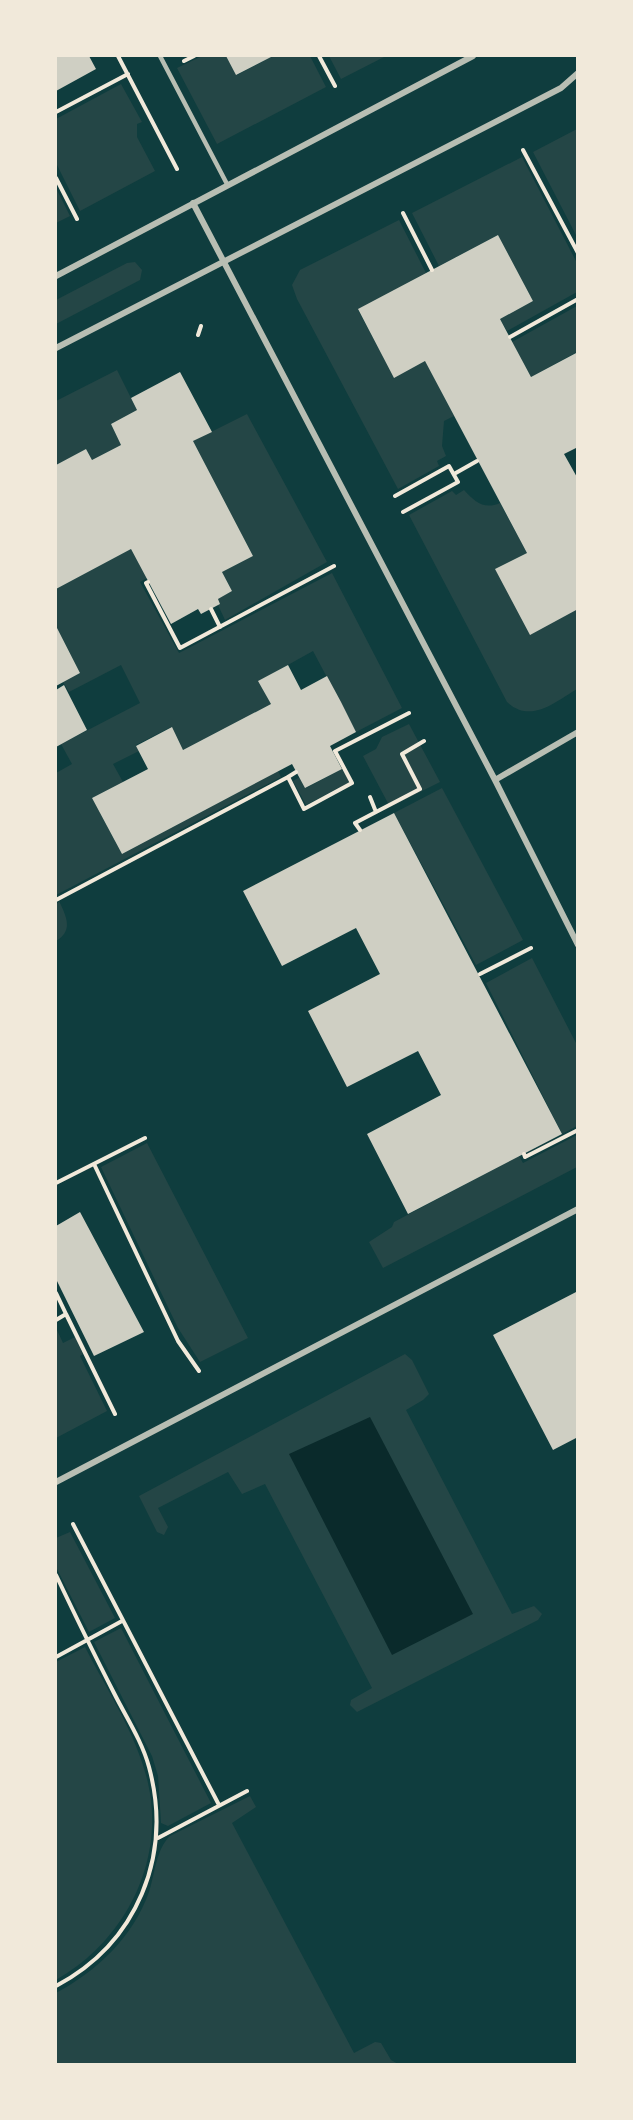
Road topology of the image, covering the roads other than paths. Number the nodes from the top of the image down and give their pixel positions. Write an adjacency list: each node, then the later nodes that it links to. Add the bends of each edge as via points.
1 (160, 56): 4 (lane)
2 (473, 56): 4 (street)
3 (578, 73): 6 (street, via 561,88)
4 (227, 184): 5 (street)
5 (193, 203): 6 (street); 7 (street)
6 (224, 262): 8 (street); 10 (street)
7 (56, 276)
8 (56, 348)
9 (578, 732): 10 (street)
10 (495, 780): 11 (street)
11 (578, 945)
12 (578, 1209): 13 (street)
13 (56, 1482)

